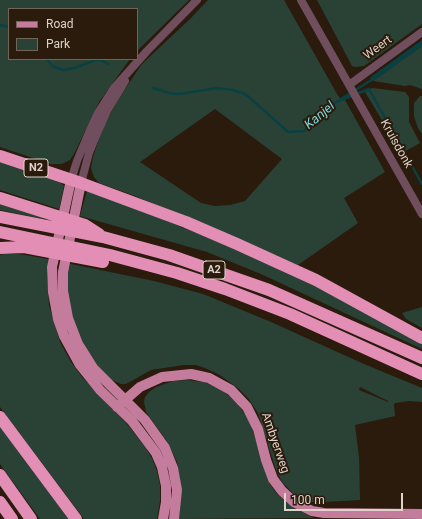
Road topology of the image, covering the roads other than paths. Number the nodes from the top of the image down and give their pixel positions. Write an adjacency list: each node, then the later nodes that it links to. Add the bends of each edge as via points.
1 (197, 0): 6 (street, via 114,88 98,113 84,144)
2 (301, 0): 4 (street, Kruisdonk)
3 (422, 32): 4 (street, Weert)
4 (349, 85): 8 (street, Kruisdonk)
5 (0, 156): 6 (highway, N2)
6 (76, 181): 14 (highway, via 238,244 316,280); 17 (main road, via 63,267 62,283 66,309 73,333 84,354); 18 (main road, via 52,266 56,310 73,355 93,383)
7 (0, 198): 10 (highway, via 48,212)
8 (422, 214)
9 (0, 217): 10 (highway)
10 (83, 229): 15 (highway, A2, via 270,290)
11 (0, 232): 12 (highway, A2)
12 (43, 245): 13 (highway, A2); 16 (highway, A2, via 154,272 177,273 277,309)
13 (0, 248)
14 (422, 338)
15 (422, 358)
16 (422, 374)
17 (125, 400): 18 (main road, Ambyerweg); 22 (main road, Ambyerweg, via 140,388 167,376 191,374 209,378 232,390 247,407 258,429 273,478 282,492 294,502 324,513); 27 (main road, via 150,427 170,458 177,490)
18 (117, 407): 26 (main road, via 132,421 160,460 167,493)
19 (0, 417): 25 (highway)
20 (0, 475): 24 (highway)
21 (0, 502): 23 (highway)
22 (422, 514)
23 (12, 519)
24 (31, 519)
25 (76, 519)
26 (163, 519)
27 (174, 519)

